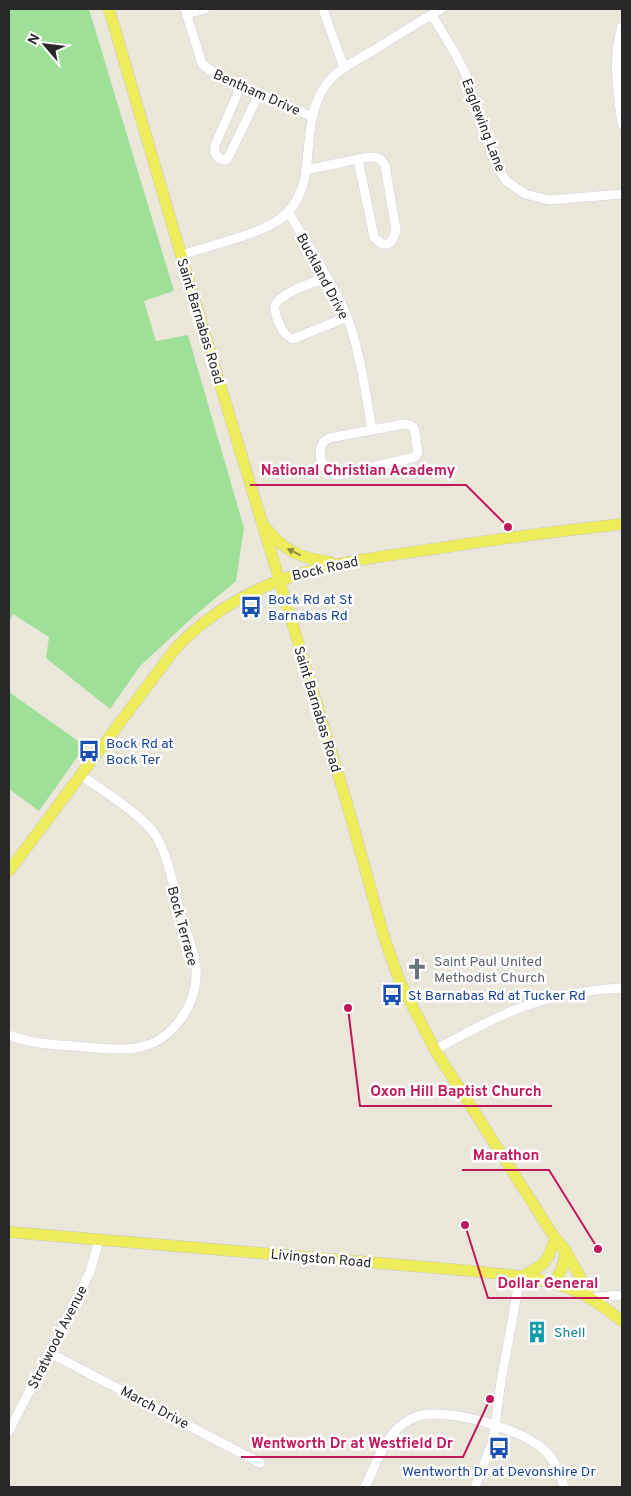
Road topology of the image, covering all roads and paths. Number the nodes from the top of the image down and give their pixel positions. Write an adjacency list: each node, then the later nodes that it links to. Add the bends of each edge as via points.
1 (109, 9): 17 (main road, Saint Barnabas Road)
2 (205, 9): 5 (street)
3 (324, 9): 8 (street)
4 (442, 9): 6 (street)
5 (186, 12): 9 (street, Bentham Drive, via 204,66 217,76)
6 (432, 15): 8 (street); 15 (street, Eaglewing Lane, via 466,75 495,163 506,181 526,194 549,200)
7 (622, 27): 12 (street, via 617,62)
8 (344, 68): 11 (street, via 324,87)
9 (241, 86): 10 (street, Bentham Drive); 10 (street, via 215,145 214,151 222,160 226,160)
10 (260, 94): 11 (street, Bentham Drive)
11 (312, 117): 14 (street)
12 (622, 124)
13 (358, 159): 13 (street, via 376,157 385,166 396,230 391,243 378,242 374,237); 14 (street)
14 (306, 170): 16 (street, via 299,195)
15 (622, 194)
16 (288, 212): 17 (street, via 273,224); 18 (street, Buckland Drive)
17 (181, 255): 21 (main road, Saint Barnabas Road)
18 (326, 278): 19 (street, Buckland Drive); 19 (street, via 279,299 275,312 281,328 293,339)
19 (347, 317): 20 (street, Buckland Drive)
20 (372, 430): 20 (street, via 410,425 416,433 418,452 409,460 338,475 326,471 320,451 324,440)
21 (260, 520): 23 (main road, one-way to 21, via 311,559 288,550); 24 (main road, Saint Barnabas Road)
22 (622, 524): 23 (main road, Bock Road)
23 (339, 563): 24 (main road, Bock Road)
24 (278, 580): 25 (main road, Bock Road, via 224,608 182,642); 29 (main road, Saint Barnabas Road, via 393,967)
25 (80, 775): 26 (main road, Bock Road); 28 (street, Bock Terrace, via 141,819 157,838 194,956 196,975 193,993 175,1027 141,1047 80,1046)
26 (9, 871)
27 (622, 988): 29 (street, via 587,992 526,1006 476,1027)
28 (9, 1035)
29 (435, 1050): 32 (main road, Saint Barnabas Road)
30 (9, 1232): 31 (main road, Livingston Road)
31 (99, 1240): 33 (main road, Livingston Road); 38 (street, Stratwood Avenue, via 90,1272)
32 (558, 1243): 33 (main road, via 543,1266); 34 (main road, via 565,1261 560,1276); 36 (main road, Saint Barnabas Road)
33 (520, 1277): 34 (main road, Livingston Road); 39 (street)
34 (552, 1284): 36 (main road, Livingston Road)
35 (622, 1295): 36 (street)
36 (589, 1298): 37 (main road, Livingston Road)
37 (622, 1320)
38 (50, 1353): 40 (street, Stratwood Avenue); 41 (street, March Drive)
39 (495, 1425): 42 (street, via 438,1414 410,1419 386,1443); 43 (street, via 492,1444); 44 (street, via 518,1433 541,1447 554,1463)
40 (9, 1431)
41 (260, 1463)
42 (365, 1487)
43 (474, 1487)
44 (564, 1487)

